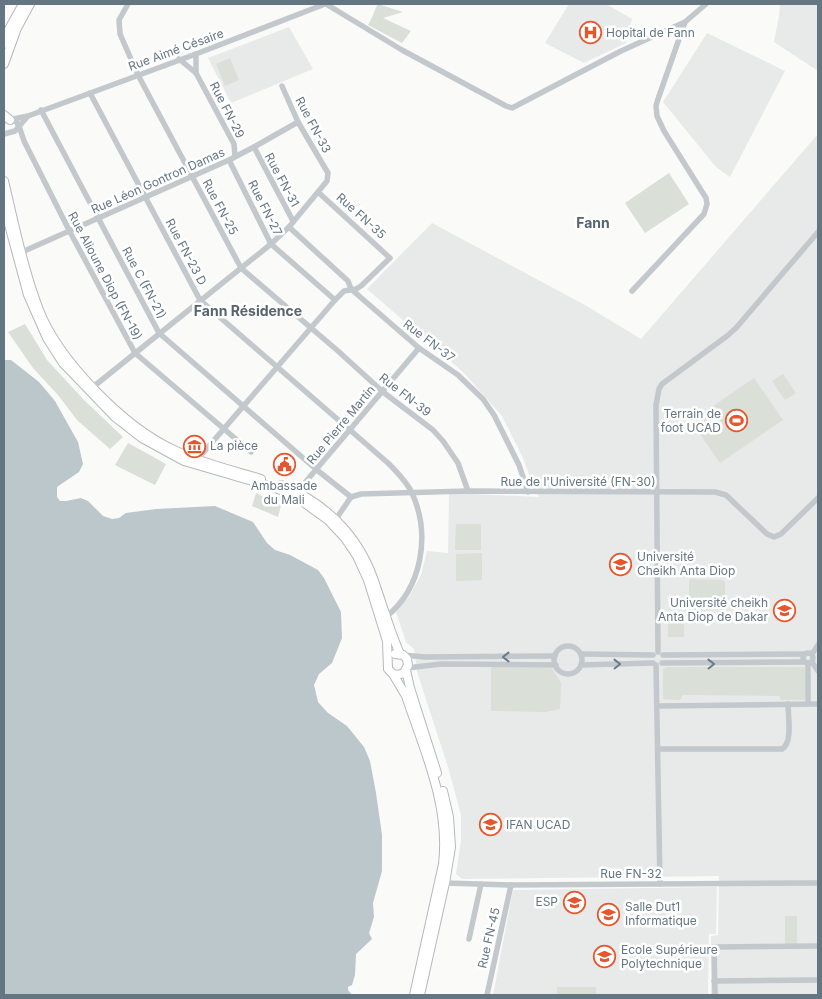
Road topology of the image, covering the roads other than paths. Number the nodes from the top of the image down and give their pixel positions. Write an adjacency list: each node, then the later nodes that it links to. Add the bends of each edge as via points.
1 (23, 4): 7 (highway)
2 (30, 4): 10 (highway)
3 (128, 4): 12 (street, Rue FN-25, via 119,28)
4 (325, 4): 6 (street, via 447,75 512,108 623,50); 8 (street, Rue Aimé Césaire)
5 (706, 4): 6 (street)
6 (685, 22): 37 (street, via 658,99 656,116 706,198 706,210)
7 (4, 44)
8 (196, 54): 9 (street, Rue Aimé Césaire); 11 (street)
9 (179, 60): 11 (street); 12 (street, Rue Aimé Césaire)
10 (4, 64)
11 (196, 73): 22 (street, Rue FN-29, via 234,144)
12 (138, 74): 14 (street, Rue Aimé Césaire); 24 (street, Rue FN-25)
13 (282, 86): 18 (street, Rue FN-33)
14 (90, 92): 15 (street, Rue Aimé Césaire); 27 (street, Rue FN-23 D)
15 (41, 110): 16 (street, Rue Aimé Césaire); 29 (street, Rue C (FN-21))
16 (31, 115): 17 (street); 19 (street)
17 (8, 119): 19 (street, Rue Alioune Diop (FN-19))
18 (298, 122): 21 (street, Rue Léon Gontron Damas); 26 (street, Rue FN-33, via 328,173 327,181)
19 (19, 126): 20 (street, via 15,131); 31 (street, Rue Alioune Diop (FN-19))
20 (4, 134)
21 (254, 147): 22 (street, Rue Léon Gontron Damas); 30 (street, Rue FN-31)
22 (235, 156): 23 (street, Rue Léon Gontron Damas)
23 (228, 160): 24 (street, Rue Léon Gontron Damas); 33 (street, Rue FN-27)
24 (191, 175): 27 (street, Rue Léon Gontron Damas); 35 (street, Rue FN-25)
25 (4, 181): 34 (highway)
26 (318, 192): 30 (street); 36 (street, Rue FN-35, via 390,256 361,286)
27 (145, 197): 29 (street, Rue Léon Gontron Damas); 38 (street, Rue FN-23 D)
28 (4, 206): 69 (highway, via 34,312 63,363 114,417 155,447 196,466 286,493 328,520 345,538 363,568 388,641)
29 (98, 219): 31 (street, Rue Léon Gontron Damas); 41 (street, Rue C (FN-21))
30 (291, 224): 33 (street); 36 (street, Rue FN-37, via 348,281)
31 (70, 232): 34 (street, Rue Léon Gontron Damas); 43 (street, Rue Alioune Diop (FN-19))
32 (818, 232): 57 (street, via 736,328 662,384 656,405)
33 (271, 244): 35 (street); 39 (street, Rue FN-27)
34 (22, 252): 45 (highway, via 39,310 48,328 66,357)
35 (241, 268): 38 (street); 40 (street, Rue FN-25)
36 (351, 289): 39 (street); 42 (street, Rue FN-37)
37 (632, 291)
38 (200, 300): 41 (street); 44 (street, Rue FN-23 D)
39 (335, 300): 40 (street)
40 (311, 328): 44 (street); 46 (street, Rue FN-39)
41 (159, 333): 43 (street); 47 (street, Rue C (FN-21))
42 (419, 348): 46 (street, Rue Pierre Martin); 55 (street, Rue FN-37, via 458,375 482,399 494,415 519,465)
43 (135, 353): 45 (street); 48 (street, Rue Alioune Diop (FN-19))
44 (277, 367): 47 (street); 49 (street, Rue FN-23 D)
45 (93, 387): 54 (highway, via 122,416 172,450)
46 (383, 392): 49 (street, Rue Pierre Martin); 53 (street, Rue FN-39, via 443,441 458,464)
47 (244, 406): 48 (street); 52 (street, Rue C (FN-21))
48 (224, 429): 50 (street, Rue Alioune Diop (FN-19)); 51 (street)
49 (349, 430): 52 (street, Rue Pierre Martin); 56 (street, Rue FN-23 D, via 388,463)
50 (251, 452)
51 (203, 453)
52 (317, 470): 54 (street, Rue Pierre Martin); 58 (street)
53 (468, 491): 55 (street, Rue de l'Université (FN-30)); 56 (street, Rue de l'Université (FN-30))
54 (297, 492): 60 (highway)
55 (528, 492): 57 (street, Rue de l'Université (FN-30))
56 (412, 493): 58 (street, Rue de l'Université (FN-30)); 61 (street, Rue FN-23 D, via 421,522 421,555 409,590)
57 (657, 493): 59 (street, Rue de l'Université (FN-30), via 720,492 774,537); 65 (street)
58 (351, 497): 60 (street)
59 (818, 498)
60 (336, 519): 61 (highway, via 367,564)
61 (386, 617): 63 (highway)
62 (818, 645): 67 (street)
63 (401, 654): 68 (street, one-way to 63, via 425,657); 69 (highway, via 392,655); 74 (highway, via 408,662)
64 (582, 654): 65 (street); 68 (street, via 577,648 566,646); 72 (street)
65 (658, 654): 66 (street); 71 (street, via 651,659); 71 (street, via 664,660)
66 (805, 654): 67 (street); 70 (street, via 802,658)
67 (812, 654): 70 (street, via 813,658)
68 (555, 656): 73 (street)
69 (388, 660): 76 (highway, via 388,669)
70 (808, 662): 71 (street, one-way to 70); 75 (street); 78 (street)
71 (657, 664): 72 (street, one-way to 71); 80 (street)
72 (582, 665): 73 (street, via 567,674)
73 (556, 666): 74 (street, via 441,664)
74 (407, 669): 76 (highway); 82 (highway, via 449,817 451,847)
75 (818, 671)
76 (393, 674): 91 (highway, via 406,696 437,787 444,828 443,864)
77 (788, 704): 78 (street); 80 (street); 81 (street, via 788,739 787,746 782,749)
78 (808, 704): 79 (street)
79 (818, 704)
80 (657, 706): 81 (street)
81 (658, 749): 85 (street)
82 (445, 883): 83 (street, Rue FN-32); 92 (highway)
83 (481, 884): 84 (street, Rue FN-32); 87 (street)
84 (511, 884): 85 (street, Rue FN-32); 93 (street, Rue FN-45)
85 (660, 884): 86 (street, Rue FN-32)
86 (818, 884)
87 (469, 939)
88 (818, 946): 90 (street, via 714,947)
89 (818, 980): 90 (street)
90 (714, 981): 94 (street)
91 (414, 995)
92 (420, 995)
93 (487, 995)
94 (714, 995)

